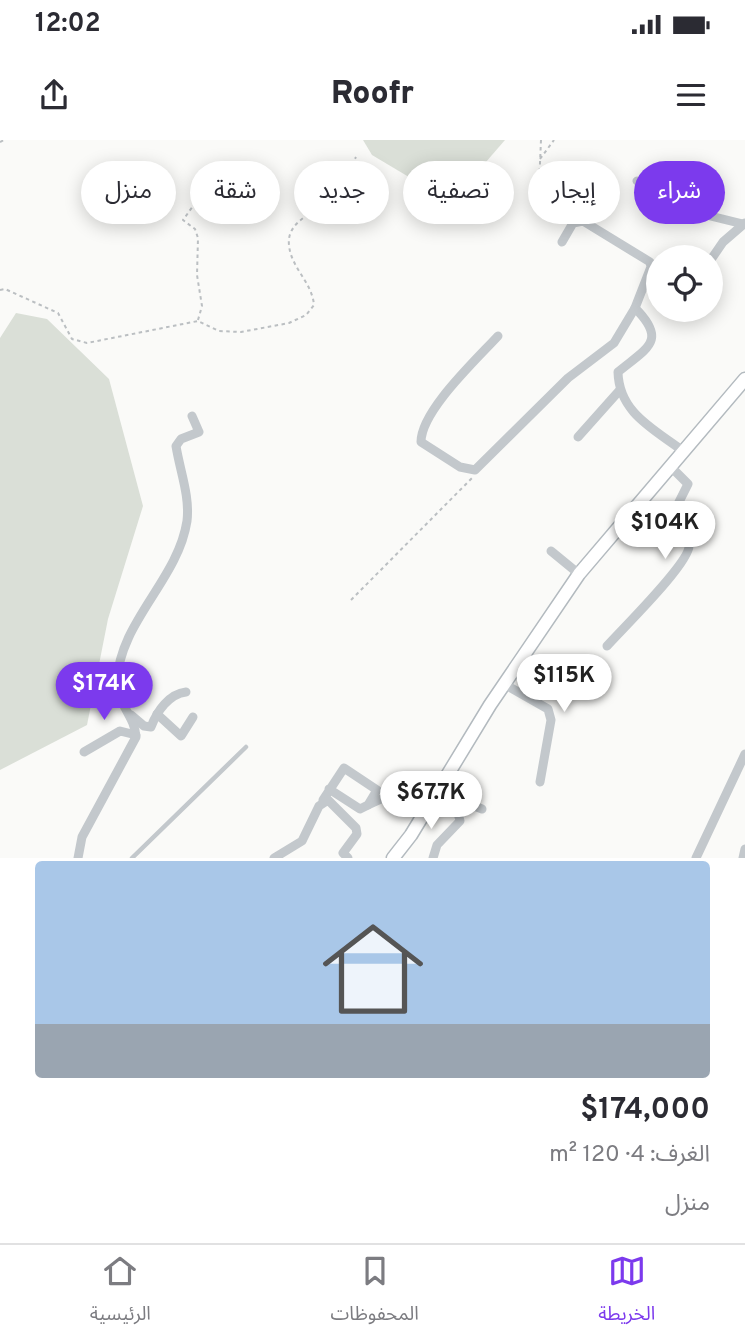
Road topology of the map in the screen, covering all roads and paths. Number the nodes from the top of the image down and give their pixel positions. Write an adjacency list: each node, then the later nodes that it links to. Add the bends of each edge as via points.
1 (4, 140): 4 (path)
2 (541, 140): 6 (path)
3 (554, 140): 6 (path)
4 (0, 142)
5 (356, 157): 18 (path, via 333,196 304,217 288,243 293,262 313,294 314,305 306,315 241,332 219,331)
6 (540, 159)
7 (190, 210): 18 (path, via 183,220 198,238 202,306)
8 (725, 219): 9 (street)
9 (744, 223): 13 (street)
10 (572, 224): 12 (street)
11 (588, 224): 14 (street)
12 (562, 242)
13 (721, 245)
14 (646, 259)
15 (646, 281): 17 (street)
16 (0, 290): 18 (path, via 58,313 72,339 86,343)
17 (635, 308): 21 (street, via 654,333 649,344 618,372); 26 (street, via 614,343 568,378)
18 (198, 321)
19 (498, 336): 26 (street, via 445,395 421,432 421,442 427,447 460,467)
20 (745, 379): 24 (main road)
21 (619, 391): 23 (street); 24 (street, via 645,425)
22 (192, 416): 33 (street, via 199,432 176,446 185,482 187,520 181,546 126,642 119,669 120,701)
23 (578, 437)
24 (683, 451): 25 (main road)
25 (671, 467): 28 (main road); 30 (street, via 688,484 671,518 688,541 689,550 678,569)
26 (475, 470): 29 (path, via 471,481)
27 (551, 551): 28 (street)
28 (579, 574): 31 (main road)
29 (351, 600)
30 (607, 646)
31 (504, 684): 40 (street, via 548,709 551,720); 42 (main road)
32 (186, 692): 34 (street)
33 (130, 713): 34 (street, via 151,727); 36 (street)
34 (157, 714): 35 (street, via 181,736)
35 (192, 717)
36 (136, 734): 38 (street, via 120,731); 48 (street)
37 (246, 747): 50 (lane)
38 (83, 752)
39 (745, 754): 55 (street)
40 (540, 782)
41 (330, 789): 43 (street); 44 (street, via 360,808); 44 (street, via 344,768 377,790)
42 (438, 792): 45 (street); 46 (main road); 54 (street, via 457,809 460,821 437,845)
43 (323, 800): 51 (street, via 302,841); 52 (street, via 356,828 357,834 343,853)
44 (369, 805): 46 (street, via 392,794)
45 (482, 809)
46 (424, 815): 53 (main road)
47 (745, 849): 56 (street)
48 (78, 853): 49 (street)
49 (70, 858)
50 (132, 858)
51 (274, 858)
52 (348, 858)
53 (393, 858)
54 (433, 858)
55 (696, 858)
56 (743, 858)

